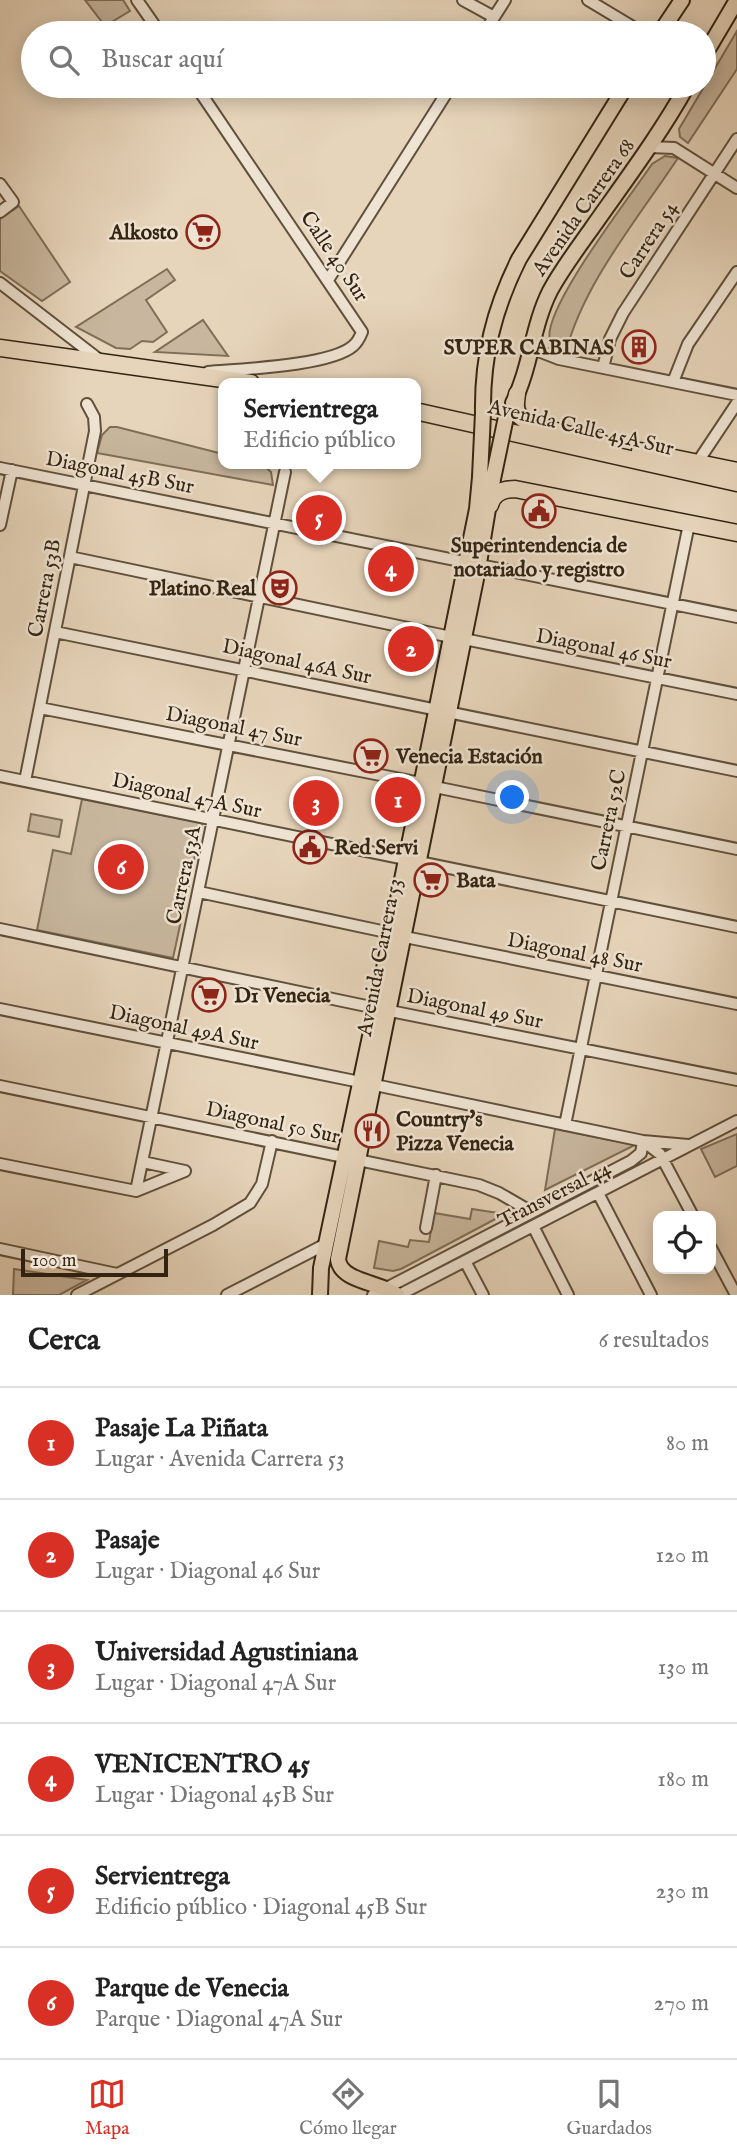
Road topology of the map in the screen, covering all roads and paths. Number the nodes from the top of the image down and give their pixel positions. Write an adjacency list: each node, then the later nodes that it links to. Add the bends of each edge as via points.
1 (137, 0): 8 (street)
2 (463, 0): 7 (street)
3 (505, 0): 7 (street)
4 (588, 0): 10 (street)
5 (682, 0): 11 (main road)
6 (737, 0): 12 (main road)
7 (494, 18): 9 (street)
8 (152, 21)
9 (492, 21)
10 (623, 21)
11 (668, 21)
12 (716, 34)
13 (204, 98): 24 (street, Calle 40 Sur)
14 (443, 98): 24 (street)
15 (619, 98): 42 (main road, Avenida Carrera 68, bridge, via 519,259 496,313 482,387)
16 (680, 98): 18 (main road, Avenida Carrera 68)
17 (737, 139): 19 (street, Carrera 54)
18 (650, 147): 19 (street, via 674,148); 26 (main road, Avenida Carrera 68, via 559,276)
19 (715, 173): 21 (street); 29 (street, Carrera 54, via 623,313)
20 (0, 184): 22 (street, via 13,202)
21 (737, 188)
22 (0, 212)
23 (737, 272): 32 (street, via 688,344)
24 (328, 279): 30 (street, Calle 40 Sur, via 361,328 351,347 337,355 298,362)
25 (0, 284): 28 (street)
26 (533, 342): 29 (street, via 551,356); 33 (main road, Avenida Carrera 68)
27 (0, 348): 28 (highway)
28 (103, 362): 30 (highway)
29 (603, 368): 32 (street)
30 (191, 374): 31 (highway)
31 (218, 378)
32 (673, 382): 34 (street)
33 (517, 394): 38 (highway, via 518,414 528,421); 42 (main road, Avenida Carrera 68, bridge)
34 (737, 395)
35 (737, 403): 38 (street)
36 (88, 404): 44 (street, Carrera 53B, via 96,426)
37 (421, 412): 43 (highway, Avenida Calle 45A Sur)
38 (697, 464): 40 (highway)
39 (6, 469): 44 (street, Diagonal 45B Sur); 48 (street)
40 (737, 471)
41 (285, 472): 46 (street, Carrera 53A)
42 (486, 478): 45 (main road, Avenida Carrera 53); 51 (main road, Avenida Carrera 53, via 477,509)
43 (737, 483)
44 (85, 485): 46 (street, Diagonal 45B Sur); 50 (street, Carrera 53B)
45 (490, 505): 47 (highway, via 500,491 515,489); 51 (main road, Avenida Carrera 53)
46 (275, 523): 51 (street, Diagonal 45B Sur); 52 (street, Carrera 53A)
47 (689, 524): 49 (highway); 53 (street, Carrera 52C)
48 (0, 525)
49 (737, 533)
50 (70, 557): 52 (street, Diagonal 46 Sur); 55 (street, Carrera 53B)
51 (472, 563): 53 (street, Diagonal 45B Sur); 56 (main road, Avenida Carrera 53)
52 (260, 597): 56 (street, Diagonal 46 Sur); 57 (street, Carrera 53A)
53 (672, 604): 54 (street, Diagonal 45B Sur); 58 (street, Carrera 52C)
54 (737, 617)
55 (55, 632): 57 (street, Diagonal 46A Sur); 60 (street, Carrera 53B)
56 (457, 638): 58 (street, Diagonal 46 Sur); 61 (main road, Avenida Carrera 53)
57 (245, 670): 61 (street, Diagonal 46A Sur); 62 (street, Carrera 53A)
58 (657, 678): 59 (street, Diagonal 46 Sur); 63 (street, Carrera 52C)
59 (737, 694)
60 (40, 708): 62 (street, Diagonal 47 Sur); 66 (street, Carrera 53B)
61 (443, 710): 63 (street, Diagonal 46A Sur); 67 (main road, Avenida Carrera 53)
62 (230, 745): 67 (street, Diagonal 47 Sur); 68 (street, Carrera 53A)
63 (642, 751): 64 (street, Diagonal 46A Sur); 69 (street, Carrera 52C)
64 (737, 771)
65 (0, 776): 66 (street, Diagonal 47A Sur)
66 (25, 781): 68 (street, Diagonal 47A Sur)
67 (428, 785): 69 (street, Diagonal 47 Sur); 71 (main road, Avenida Carrera 53)
68 (214, 820): 71 (street, Diagonal 47A Sur); 72 (street, Carrera 53A)
69 (626, 826): 70 (street, Diagonal 47 Sur); 73 (street, Carrera 52C)
70 (737, 849)
71 (412, 860): 73 (street, Diagonal 47A Sur); 76 (main road, Avenida Carrera 53)
72 (199, 892): 76 (street, Diagonal 48 Sur); 77 (street, Carrera 53A)
73 (611, 901): 74 (street, Diagonal 47A Sur); 78 (street, Carrera 52C)
74 (737, 927)
75 (0, 929): 77 (street, Diagonal 49 Sur)
76 (398, 935): 78 (street, Diagonal 48 Sur); 81 (main road, Avenida Carrera 53)
77 (184, 967): 81 (street, Diagonal 49 Sur); 82 (street, Carrera 53A)
78 (596, 976): 79 (street, Diagonal 48 Sur); 83 (street, Carrera 52C)
79 (737, 1004)
80 (0, 1009): 82 (street, Diagonal 49A Sur)
81 (383, 1010): 83 (street, Diagonal 49 Sur); 85 (main road, Avenida Carrera 53)
82 (168, 1043): 85 (street, Diagonal 49A Sur); 87 (street, Carrera 53A)
83 (580, 1049): 84 (street, Diagonal 49 Sur); 89 (street, Carrera 52C)
84 (737, 1080)
85 (368, 1084): 89 (street, Diagonal 49A Sur); 93 (main road, Avenida Carrera 53)
86 (0, 1086): 87 (street, Diagonal 50 Sur)
87 (153, 1117): 90 (street, Diagonal 50 Sur); 95 (street, Carrera 53A)
88 (737, 1121): 92 (street, Transversal 44)
89 (565, 1125): 91 (street, Diagonal 49A Sur)
90 (272, 1141): 93 (street, Diagonal 50 Sur); 109 (street, via 262,1185 250,1203)
91 (643, 1141): 92 (street, Diagonal 49A Sur); 94 (street); 101 (street, Transversal 44, via 641,1153 631,1161)
92 (690, 1146): 94 (street, Transversal 44)
93 (352, 1158): 97 (street, Diagonal 50 Sur); 104 (main road, Avenida Carrera 53); 110 (main road, Avenida Carrera 53, via 338,1263 345,1273)
94 (663, 1159): 99 (street, Transversal 44); 100 (street)
95 (143, 1162): 98 (street, Carrera 53A); 98 (street, via 185,1171)
96 (0, 1164): 98 (street)
97 (436, 1175): 101 (street, Diagonal 50 Sur, via 490,1189); 103 (street)
98 (136, 1191)
99 (598, 1193): 102 (street, Transversal 44); 117 (street)
100 (690, 1211)
101 (532, 1212): 110 (street, Transversal 44)
102 (533, 1226): 107 (street, Transversal 44); 116 (street)
103 (426, 1228)
104 (326, 1244): 108 (main road, Avenida Carrera 53); 112 (street)
105 (0, 1249): 109 (street)
106 (716, 1257): 118 (street)
107 (465, 1261): 110 (street, Transversal 44); 115 (street)
108 (321, 1268): 113 (main road); 114 (main road, Avenida Carrera 53)
109 (117, 1274): 111 (street)
110 (389, 1293)
111 (77, 1295)
112 (227, 1295)
113 (314, 1295)
114 (320, 1295)
115 (483, 1295)
116 (568, 1295)
117 (651, 1295)
118 (736, 1295)

